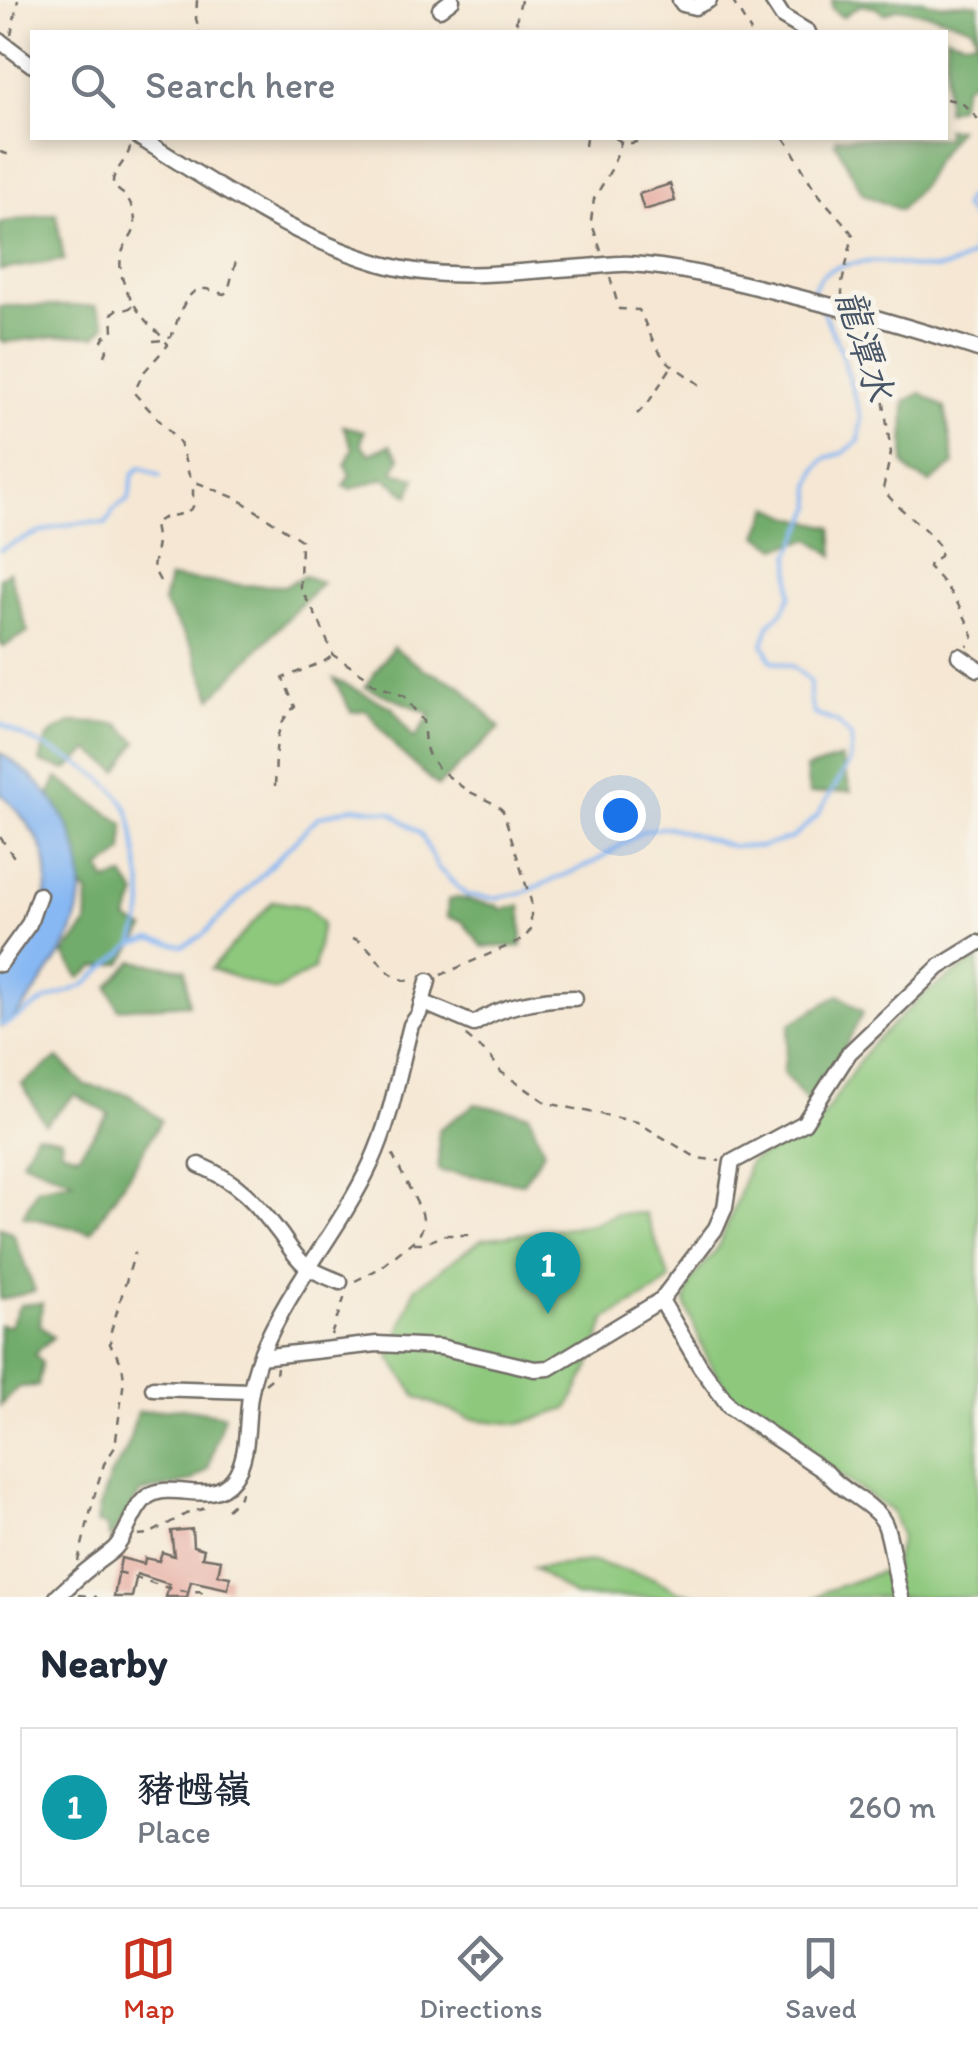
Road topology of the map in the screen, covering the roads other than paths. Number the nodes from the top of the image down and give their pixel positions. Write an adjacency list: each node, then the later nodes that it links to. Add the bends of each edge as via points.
1 (680, 0): 2 (street, via 695,7)
2 (708, 0)
3 (772, 0): 4 (street, via 783,17)
4 (805, 30)
5 (6, 38): 6 (street)
6 (30, 63)
7 (135, 140): 8 (street, via 328,245 384,265 456,275 630,264 836,301)
8 (978, 349)
9 (959, 656): 10 (street)
10 (978, 670)
11 (39, 895): 13 (street, via 29,924)
12 (978, 943): 20 (street, via 939,968 849,1053 804,1123 732,1162 716,1228)
13 (0, 964)
14 (428, 981): 16 (street)
15 (575, 998): 16 (street, via 548,998 474,1024)
16 (422, 1002): 18 (street, via 371,1163)
17 (199, 1165): 18 (street, via 246,1193)
18 (309, 1268): 19 (street); 21 (street)
19 (346, 1285)
20 (661, 1300): 21 (street, via 549,1368 440,1347 377,1344); 25 (street, via 730,1408 881,1517)
21 (260, 1357): 23 (street)
22 (153, 1388): 23 (street)
23 (250, 1391): 24 (street, via 240,1464 231,1482 214,1492 164,1491 145,1499 115,1548)
24 (57, 1597)
25 (901, 1597)

